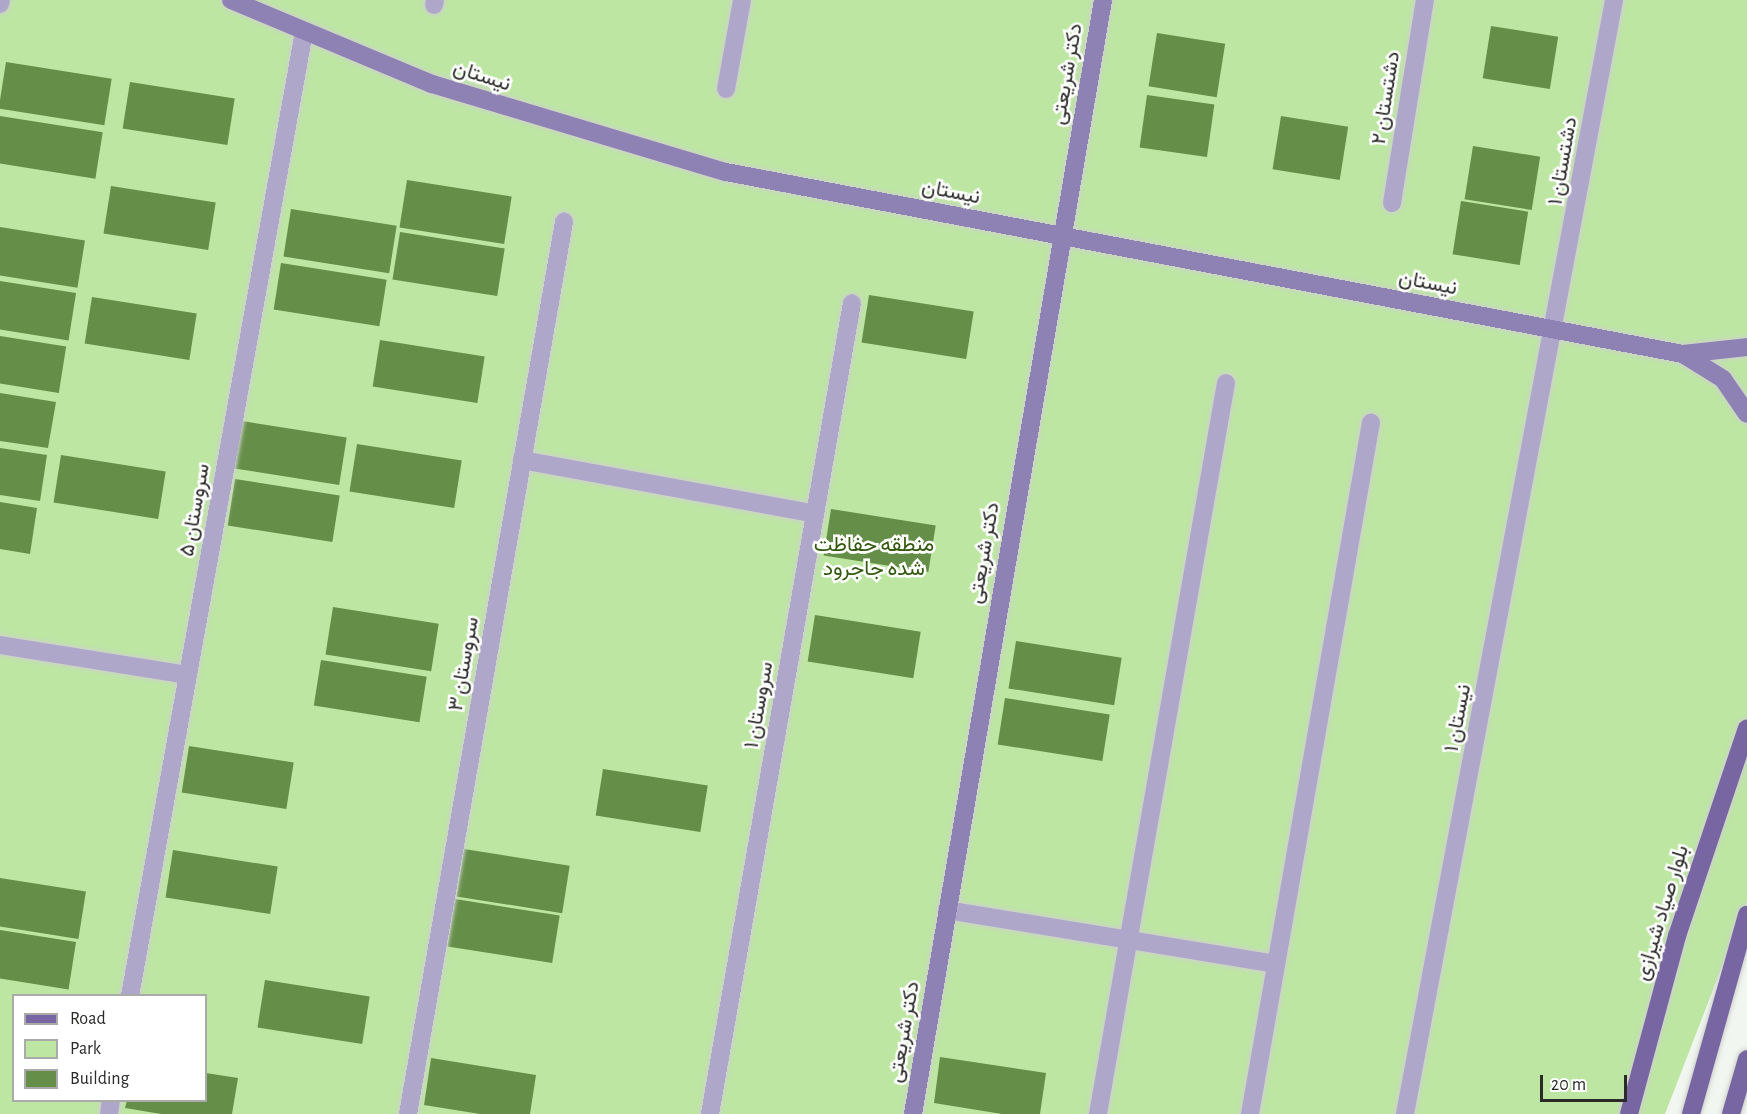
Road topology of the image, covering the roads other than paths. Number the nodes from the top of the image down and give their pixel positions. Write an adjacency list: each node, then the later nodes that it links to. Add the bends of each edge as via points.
1 (231, 0): 6 (street, نیستان)
2 (742, 0): 7 (street)
3 (1103, 0): 10 (street, دکتر شریعتی)
4 (1425, 0): 8 (street, دشتستان ۲)
5 (1614, 0): 12 (street, دشتستان ۱)
6 (304, 32): 10 (street, نیستان, via 432,84 726,172); 21 (street, سروستان ۵)
7 (726, 89)
8 (1392, 203)
9 (564, 222): 18 (street, سروستان ۳)
10 (1060, 236): 12 (street, نیستان); 23 (street, دکتر شریعتی)
11 (852, 303): 19 (street, سروستان ۱)
12 (1556, 330): 14 (street, نیستان); 34 (street, نیستان ۱)
13 (1747, 347): 14 (street)
14 (1683, 354): 16 (street, via 1723,379)
15 (1226, 383): 25 (street)
16 (1747, 414)
17 (1371, 422): 26 (street)
18 (522, 460): 19 (street); 29 (street, سروستان ۳)
19 (815, 514): 30 (street, سروستان ۱)
20 (0, 645): 21 (street)
21 (188, 675): 27 (street, سروستان ۵)
22 (1747, 728): 35 (main road, بلوار صیاد شیرازی, via 1677,936)
23 (947, 910): 25 (street); 31 (street, دکتر شریعتی)
24 (1747, 915): 36 (main road)
25 (1129, 940): 26 (street); 32 (street)
26 (1276, 964): 33 (street)
27 (130, 994)
28 (1747, 1059): 37 (main road)
29 (408, 1114)
30 (710, 1114)
31 (913, 1114)
32 (1098, 1114)
33 (1250, 1114)
34 (1405, 1114)
35 (1629, 1114)
36 (1691, 1114)
37 (1731, 1114)

